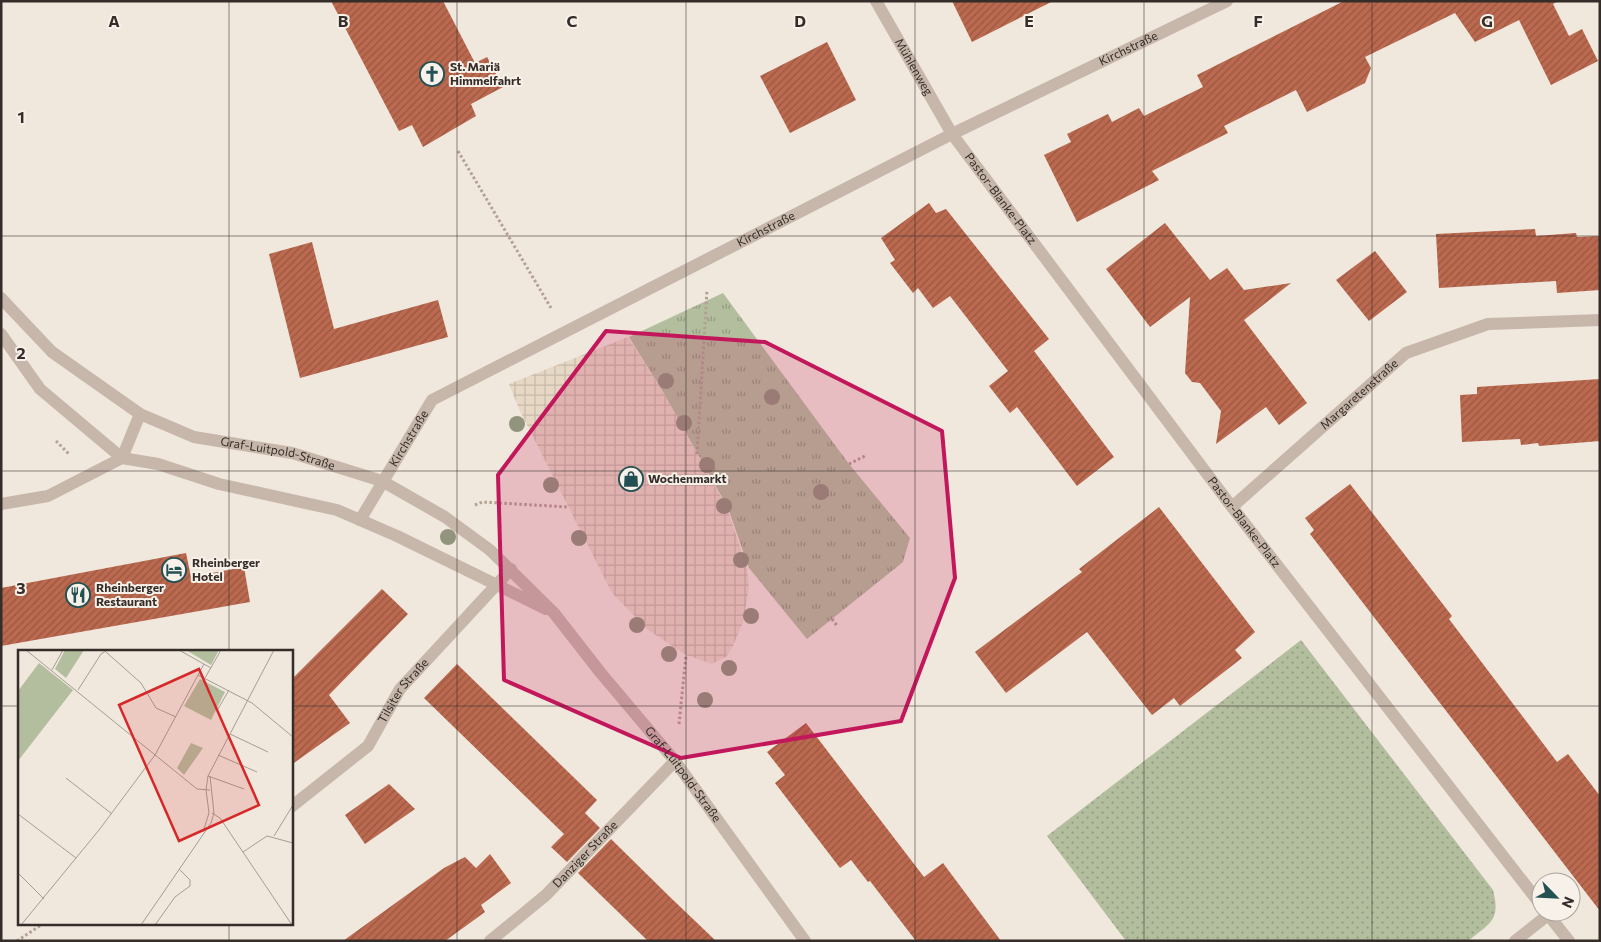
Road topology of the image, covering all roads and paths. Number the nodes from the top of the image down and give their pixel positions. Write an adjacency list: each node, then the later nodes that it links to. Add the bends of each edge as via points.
1 (876, 1): 3 (street, Mühlenweg)
2 (1227, 1): 3 (street, Kirchstraße)
3 (952, 134): 5 (street, Kirchstraße); 18 (street, Pastor-Blanke-Platz)
4 (458, 152): 8 (path)
5 (710, 256): 8 (street, Kirchstraße); 11 (path)
6 (1, 298): 10 (street, Graf-Luitpold-Straße, via 52,352)
7 (1600, 320): 18 (street, Margaretenstraße, via 1488,324 1406,353)
8 (566, 332): 15 (street, Kirchstraße, via 432,400)
9 (1, 334): 13 (street, via 40,389)
10 (140, 414): 13 (street); 15 (street, Graf-Luitpold-Straße, via 194,437 292,453)
11 (697, 454)
12 (865, 456): 14 (path)
13 (122, 458): 16 (street, via 48,496); 20 (street, Graf-Luitpold-Straße, via 158,464 219,484 337,510)
14 (849, 464)
15 (382, 481): 19 (street, Graf-Luitpold-Straße); 20 (street, Kirchstraße)
16 (1, 504)
17 (568, 507): 19 (path, via 482,502)
18 (1232, 507): 29 (street, Pastor-Blanke-Platz)
19 (445, 517): 21 (street, Graf-Luitpold-Straße)
20 (360, 520): 22 (street, Graf-Luitpold-Straße)
21 (511, 569): 22 (street, Tilsiter Straße); 23 (street, Graf-Luitpold-Straße)
22 (495, 586): 23 (street, Graf-Luitpold-Straße); 28 (street, Tilsiter Straße, via 400,689 368,746)
23 (554, 613): 27 (street, Graf-Luitpold-Straße)
24 (832, 619): 25 (path)
25 (838, 627)
26 (686, 654): 27 (path)
27 (675, 762): 34 (street, Danziger Straße, via 546,895); 35 (street, Graf-Luitpold-Straße)
28 (292, 806)
29 (1531, 893)
30 (1534, 922): 36 (street)
31 (1554, 922): 37 (street, Pastor-Blanke-Platz)
32 (42, 924): 33 (path)
33 (17, 941)
34 (490, 941)
35 (805, 941)
36 (1514, 941)
37 (1569, 941)

